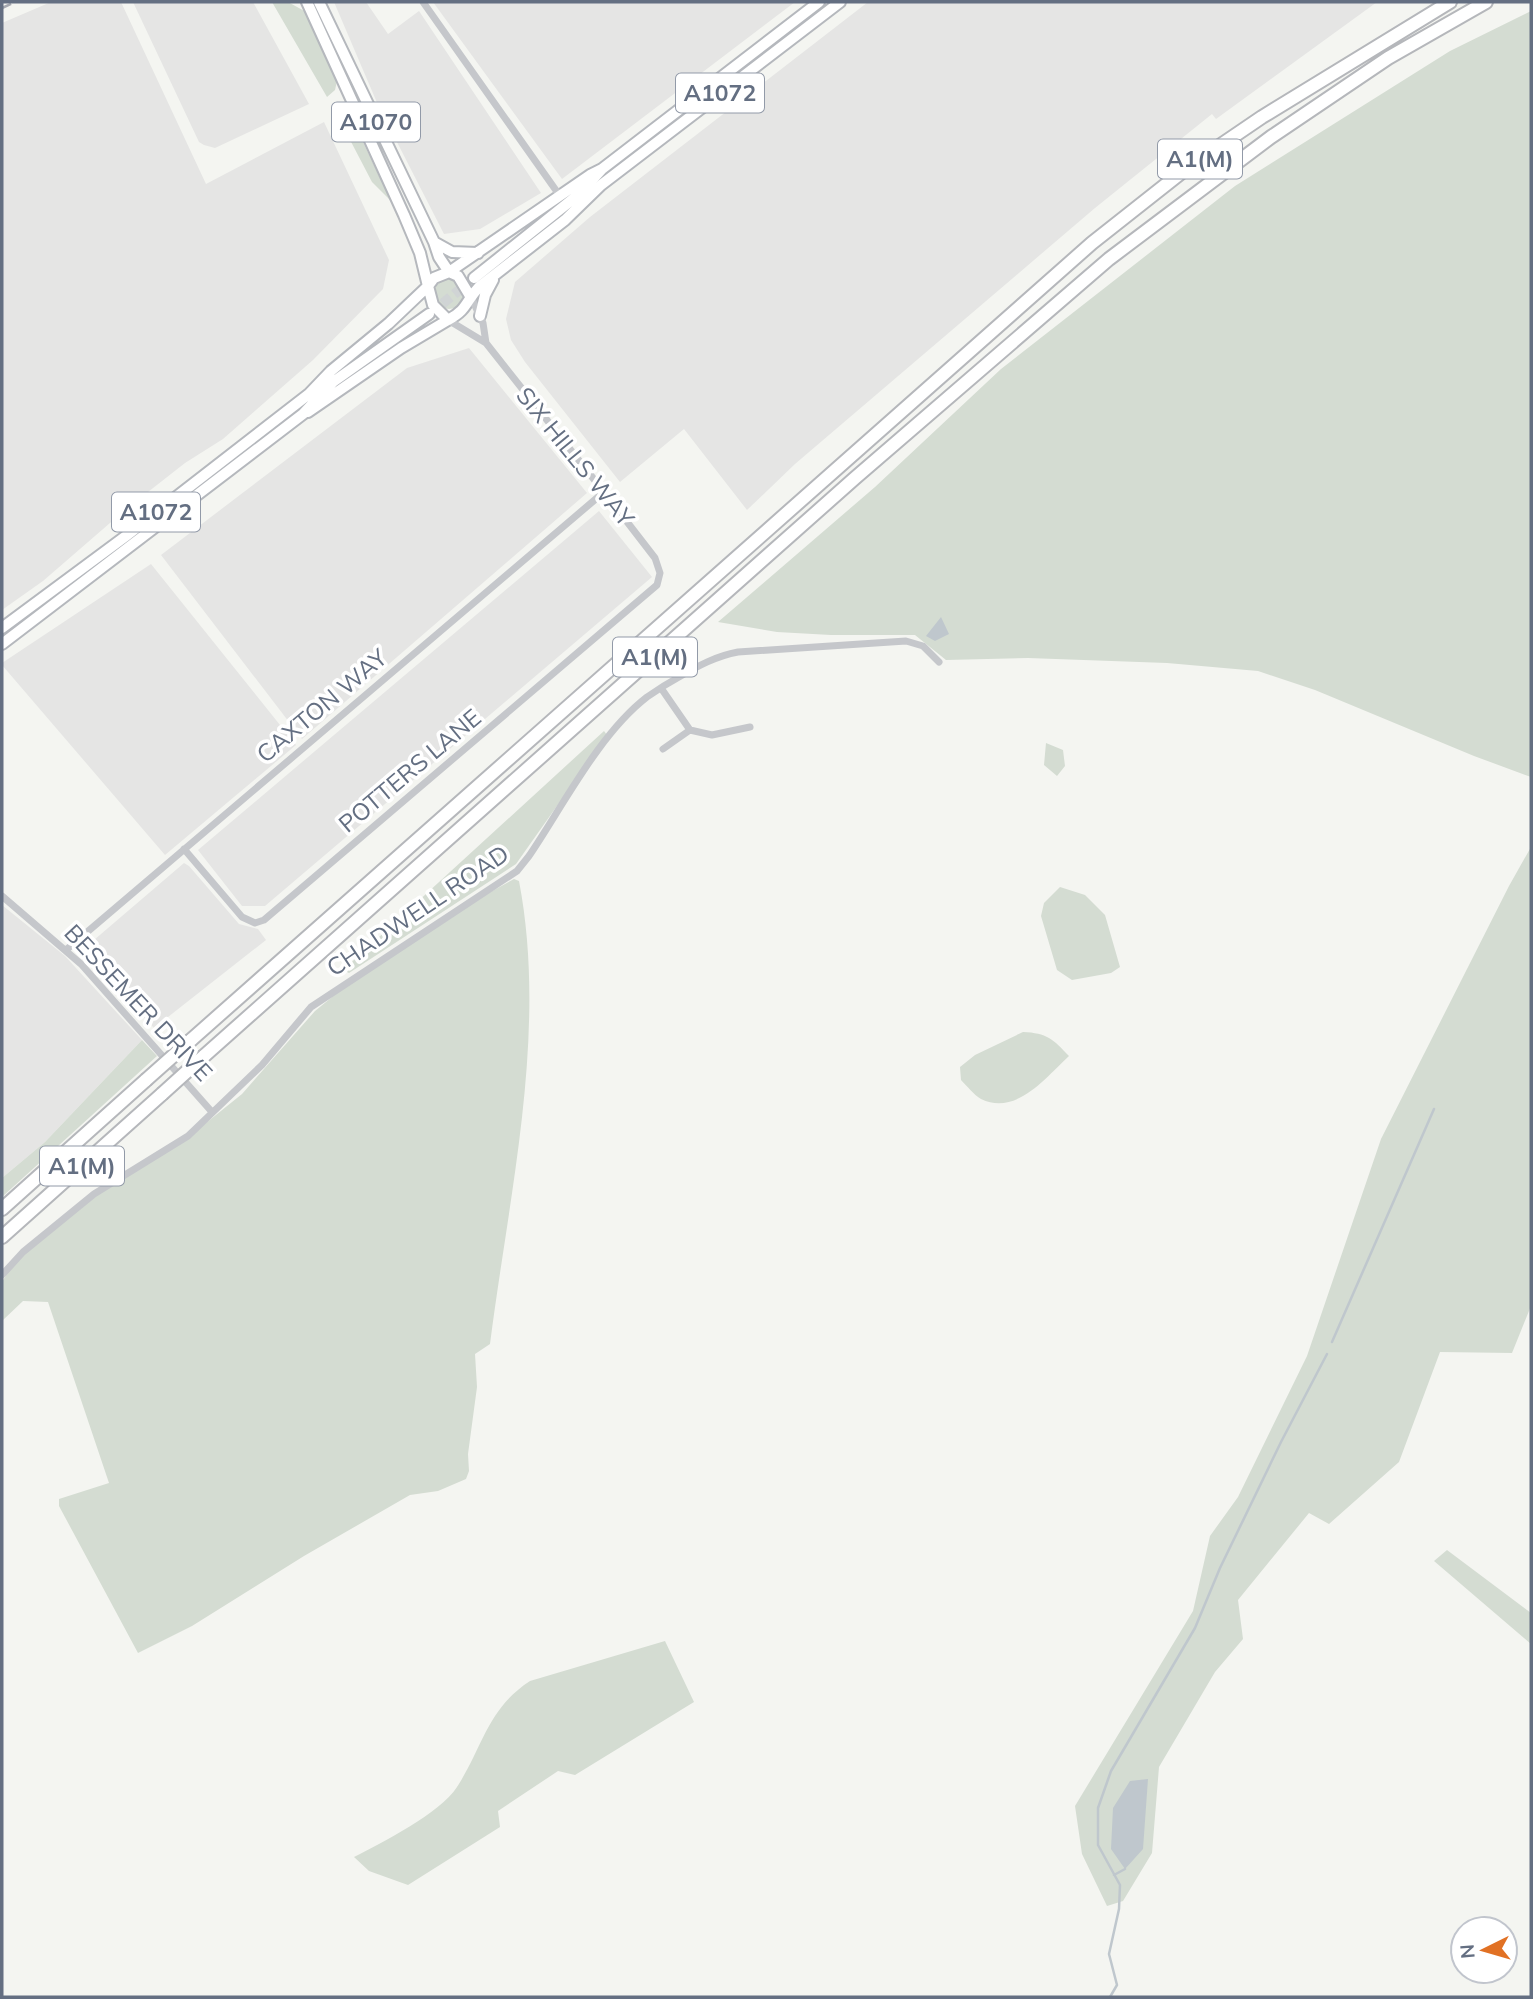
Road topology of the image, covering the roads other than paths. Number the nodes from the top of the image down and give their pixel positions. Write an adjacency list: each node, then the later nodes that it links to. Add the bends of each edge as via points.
1 (307, 2): 19 (main road, A1070, via 404,215)
2 (319, 2): 14 (main road, A1070)
3 (423, 2): 12 (street)
4 (819, 2): 10 (main road, A1072)
5 (840, 2): 11 (main road, A1072)
6 (1450, 2): 41 (highway, A1(M), bridge, via 1262,117 1187,168 1092,243)
7 (1486, 2): 9 (highway, A1(M))
8 (1499, 2): 9 (highway, A1(M))
9 (1460, 17): 42 (highway, A1(M), bridge, via 1388,58 1271,137 1109,259 855,478)
10 (602, 169): 12 (main road, A1072); 13 (main road, A1072)
11 (601, 185): 13 (main road, A1072); 18 (main road, A1072)
12 (560, 195): 15 (main road, A1072)
13 (578, 195): 17 (main road, A1072)
14 (434, 242): 15 (main road, via 452,252); 16 (main road, A1070)
15 (478, 253): 16 (main road, A1072)
16 (449, 272): 19 (main road, A1072, via 433,278); 20 (main road, via 458,276)
17 (474, 278)
18 (494, 278): 20 (main road, A1072); 22 (main road)
19 (428, 286): 23 (main road, via 433,305); 26 (main road, A1072)
20 (470, 296): 22 (street, SIX HILLS WAY); 23 (main road, A1072, via 465,309)
21 (429, 314): 25 (main road, A1072)
22 (480, 316): 24 (street, SIX HILLS WAY)
23 (448, 320): 24 (street, SIX HILLS WAY); 27 (main road, A1072)
24 (486, 343): 28 (street, SIX HILLS WAY)
25 (334, 382): 26 (main road, A1072); 27 (main road, A1072)
26 (309, 394): 30 (main road, A1072)
27 (303, 414): 31 (main road, A1072)
28 (604, 492): 29 (street, SIX HILLS WAY, via 655,558); 37 (street, CAXTON WAY)
29 (660, 573): 37 (street, POTTERS LANE, via 652,590 264,920 255,923 242,917)
30 (2, 628)
31 (2, 644)
32 (939, 662): 33 (street, CHADWELL ROAD, via 923,646 906,641 738,652 720,656)
33 (661, 688): 35 (street); 40 (street, CHADWELL ROAD, via 628,714 601,745 523,865 311,1007 262,1065)
34 (750, 727): 35 (street, via 712,735)
35 (690, 730): 36 (street)
36 (663, 749)
37 (184, 849): 39 (street, CAXTON WAY)
38 (2, 896): 39 (street, BESSEMER DRIVE)
39 (66, 950): 40 (street, BESSEMER DRIVE)
40 (212, 1112): 43 (street, CHADWELL ROAD, via 188,1136 64,1217)
41 (2, 1209)
42 (2, 1237)
43 (2, 1275)

